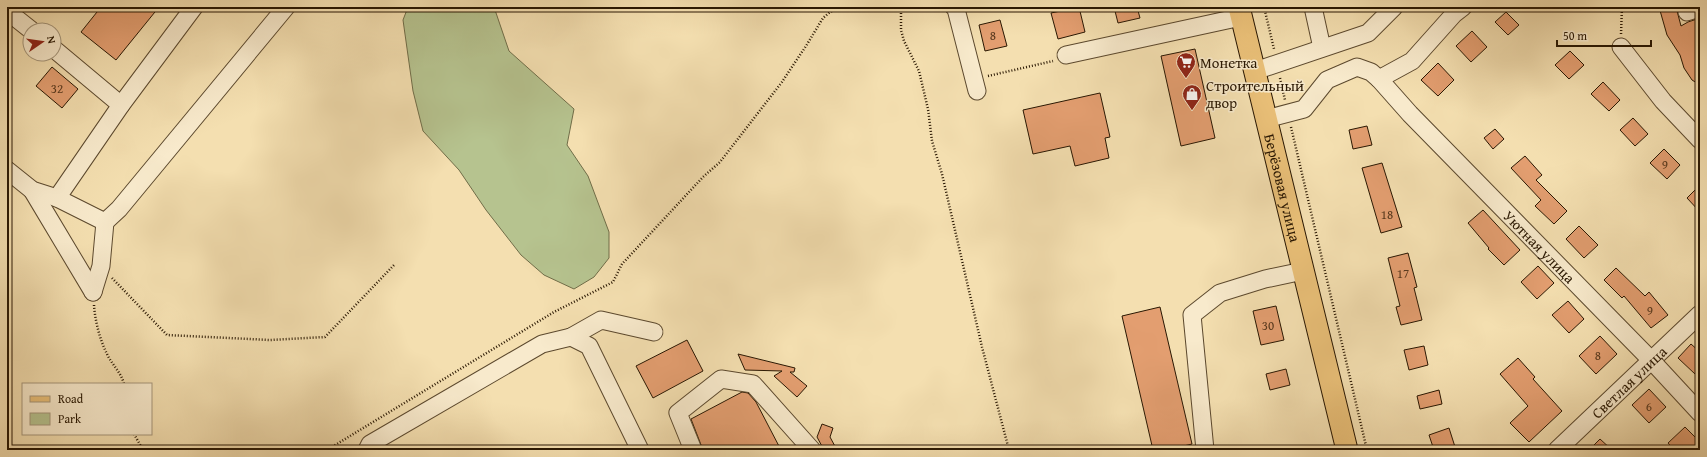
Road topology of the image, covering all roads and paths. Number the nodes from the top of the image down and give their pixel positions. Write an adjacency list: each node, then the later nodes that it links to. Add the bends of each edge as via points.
1 (10, 7): 13 (street, via 7,11)
2 (194, 7): 22 (street)
3 (286, 7): 29 (street, via 119,209)
4 (841, 7): 43 (path, via 823,18 782,82 720,162 622,264 613,282 554,312)
5 (901, 7): 47 (path, via 901,30 919,71 932,141)
6 (954, 7): 21 (street)
7 (1264, 7): 18 (path)
8 (1313, 7): 15 (street)
9 (1394, 7): 15 (street, via 1368,33)
10 (1463, 7): 20 (street, via 1412,60)
11 (1622, 7): 14 (path)
12 (1240, 12): 16 (street); 19 (main road)
13 (22, 23)
14 (1621, 47): 25 (street, via 1663,101)
15 (1322, 48): 18 (street)
16 (1066, 55): 21 (path, via 1055,61)
17 (62, 56): 22 (street)
18 (1277, 63): 19 (street); 23 (path)
19 (1255, 71): 24 (main road)
20 (1379, 79): 23 (street, Берёзовая улица, via 1371,72 1357,67 1327,80 1304,109); 37 (street, Уютная улица)
21 (975, 85)
22 (121, 105): 28 (street)
23 (1288, 114): 24 (street, Берёзовая улица); 50 (path)
24 (1266, 119): 32 (main road, Берёзовая улица)
25 (1700, 140)
26 (7, 170): 27 (street)
27 (32, 190): 28 (street); 33 (street)
28 (57, 198): 29 (street)
29 (105, 222): 31 (street)
30 (395, 264): 31 (path, via 325,337 270,340 167,335)
31 (101, 266): 33 (street)
32 (1303, 271): 48 (street, via 1265,279 1220,293 1192,315); 49 (main road, Берёзовая улица)
33 (93, 292): 38 (path, via 95,318 107,354)
34 (1700, 314): 37 (street, Светлая улица)
35 (654, 332): 36 (street, via 601,320)
36 (571, 337): 41 (street, via 542,344); 44 (street, via 589,346)
37 (1651, 360): 39 (street, Уютная улица); 51 (street, Светлая улица)
38 (124, 383)
39 (1700, 413)
40 (134, 435): 42 (path)
41 (376, 447)
42 (142, 450)
43 (327, 450)
44 (640, 450)
45 (693, 450): 46 (street, via 678,413 721,379 753,384)
46 (812, 450)
47 (1009, 450)
48 (1205, 450)
49 (1347, 450)
50 (1367, 450)
51 (1557, 450)

